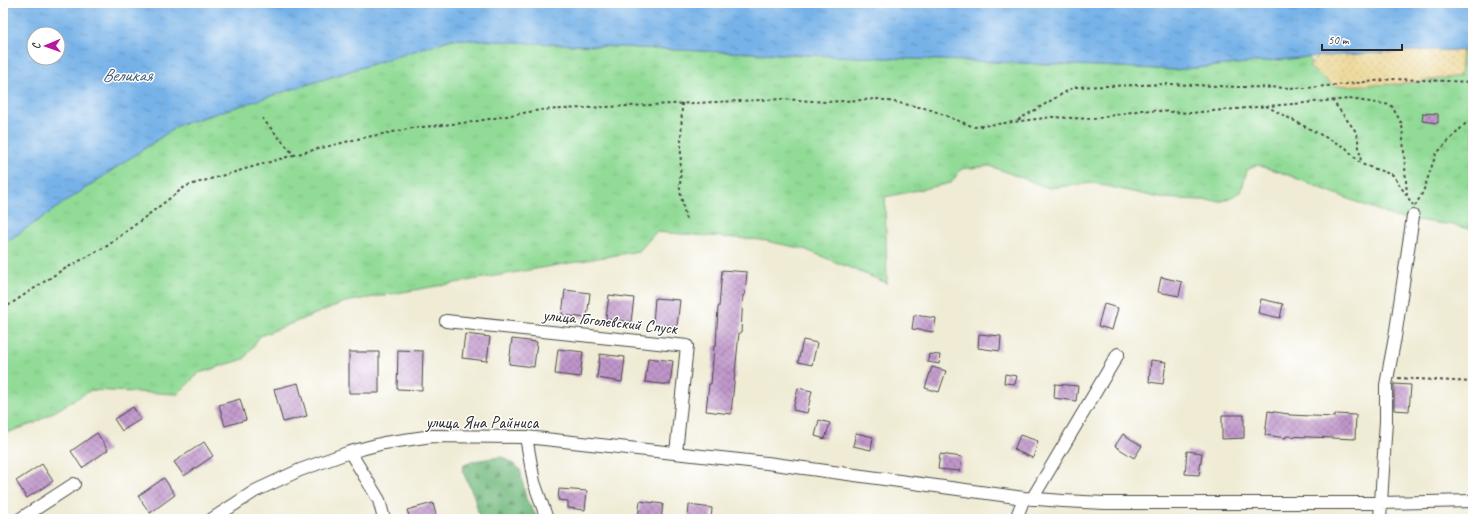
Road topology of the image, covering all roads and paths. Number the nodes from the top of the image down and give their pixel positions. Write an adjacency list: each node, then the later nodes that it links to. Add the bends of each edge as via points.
1 (1473, 82): 6 (path, via 1395,79 1307,88 1171,84 1074,87)
2 (1332, 100): 4 (path); 9 (path, via 1357,132); 10 (path, via 1349,99 1391,105 1402,124)
3 (682, 103): 6 (path, via 879,99 929,109 974,127); 8 (path, via 540,110 472,122 413,128); 12 (path, via 680,191)
4 (1266, 106): 6 (path, via 1190,113 1142,110 1093,119 1052,117); 9 (path, via 1346,148)
5 (262, 118): 8 (path)
6 (1017, 120)
7 (1473, 121): 10 (path, via 1467,122 1436,154 1415,208)
8 (294, 155): 13 (path, via 186,186 107,246 58,272)
9 (1361, 164): 10 (path, via 1393,175)
10 (1407, 195)
11 (1413, 216): 16 (street)
12 (686, 220)
13 (3, 309)
14 (446, 321): 20 (street, улица Гоголевский Спуск, via 687,346)
15 (1118, 354): 22 (street)
16 (1387, 377): 17 (path); 24 (street)
17 (1473, 382)
18 (526, 436): 19 (street, улица Яна Райниса, via 432,436); 20 (street, улица Яна Райниса); 28 (street, via 534,482)
19 (350, 452): 26 (street, улица Яна Райниса, via 300,470 255,491); 27 (street, via 379,500)
20 (676, 453): 22 (street, улица Яна Райниса)
21 (74, 484): 25 (street)
22 (1028, 498): 24 (street, улица Яна Райниса, via 1105,503); 29 (street)
23 (1473, 501): 24 (street, улица Яна Райниса)
24 (1380, 503): 30 (street)
25 (20, 519)
26 (212, 519)
27 (384, 519)
28 (547, 519)
29 (1016, 519)
30 (1380, 519)

